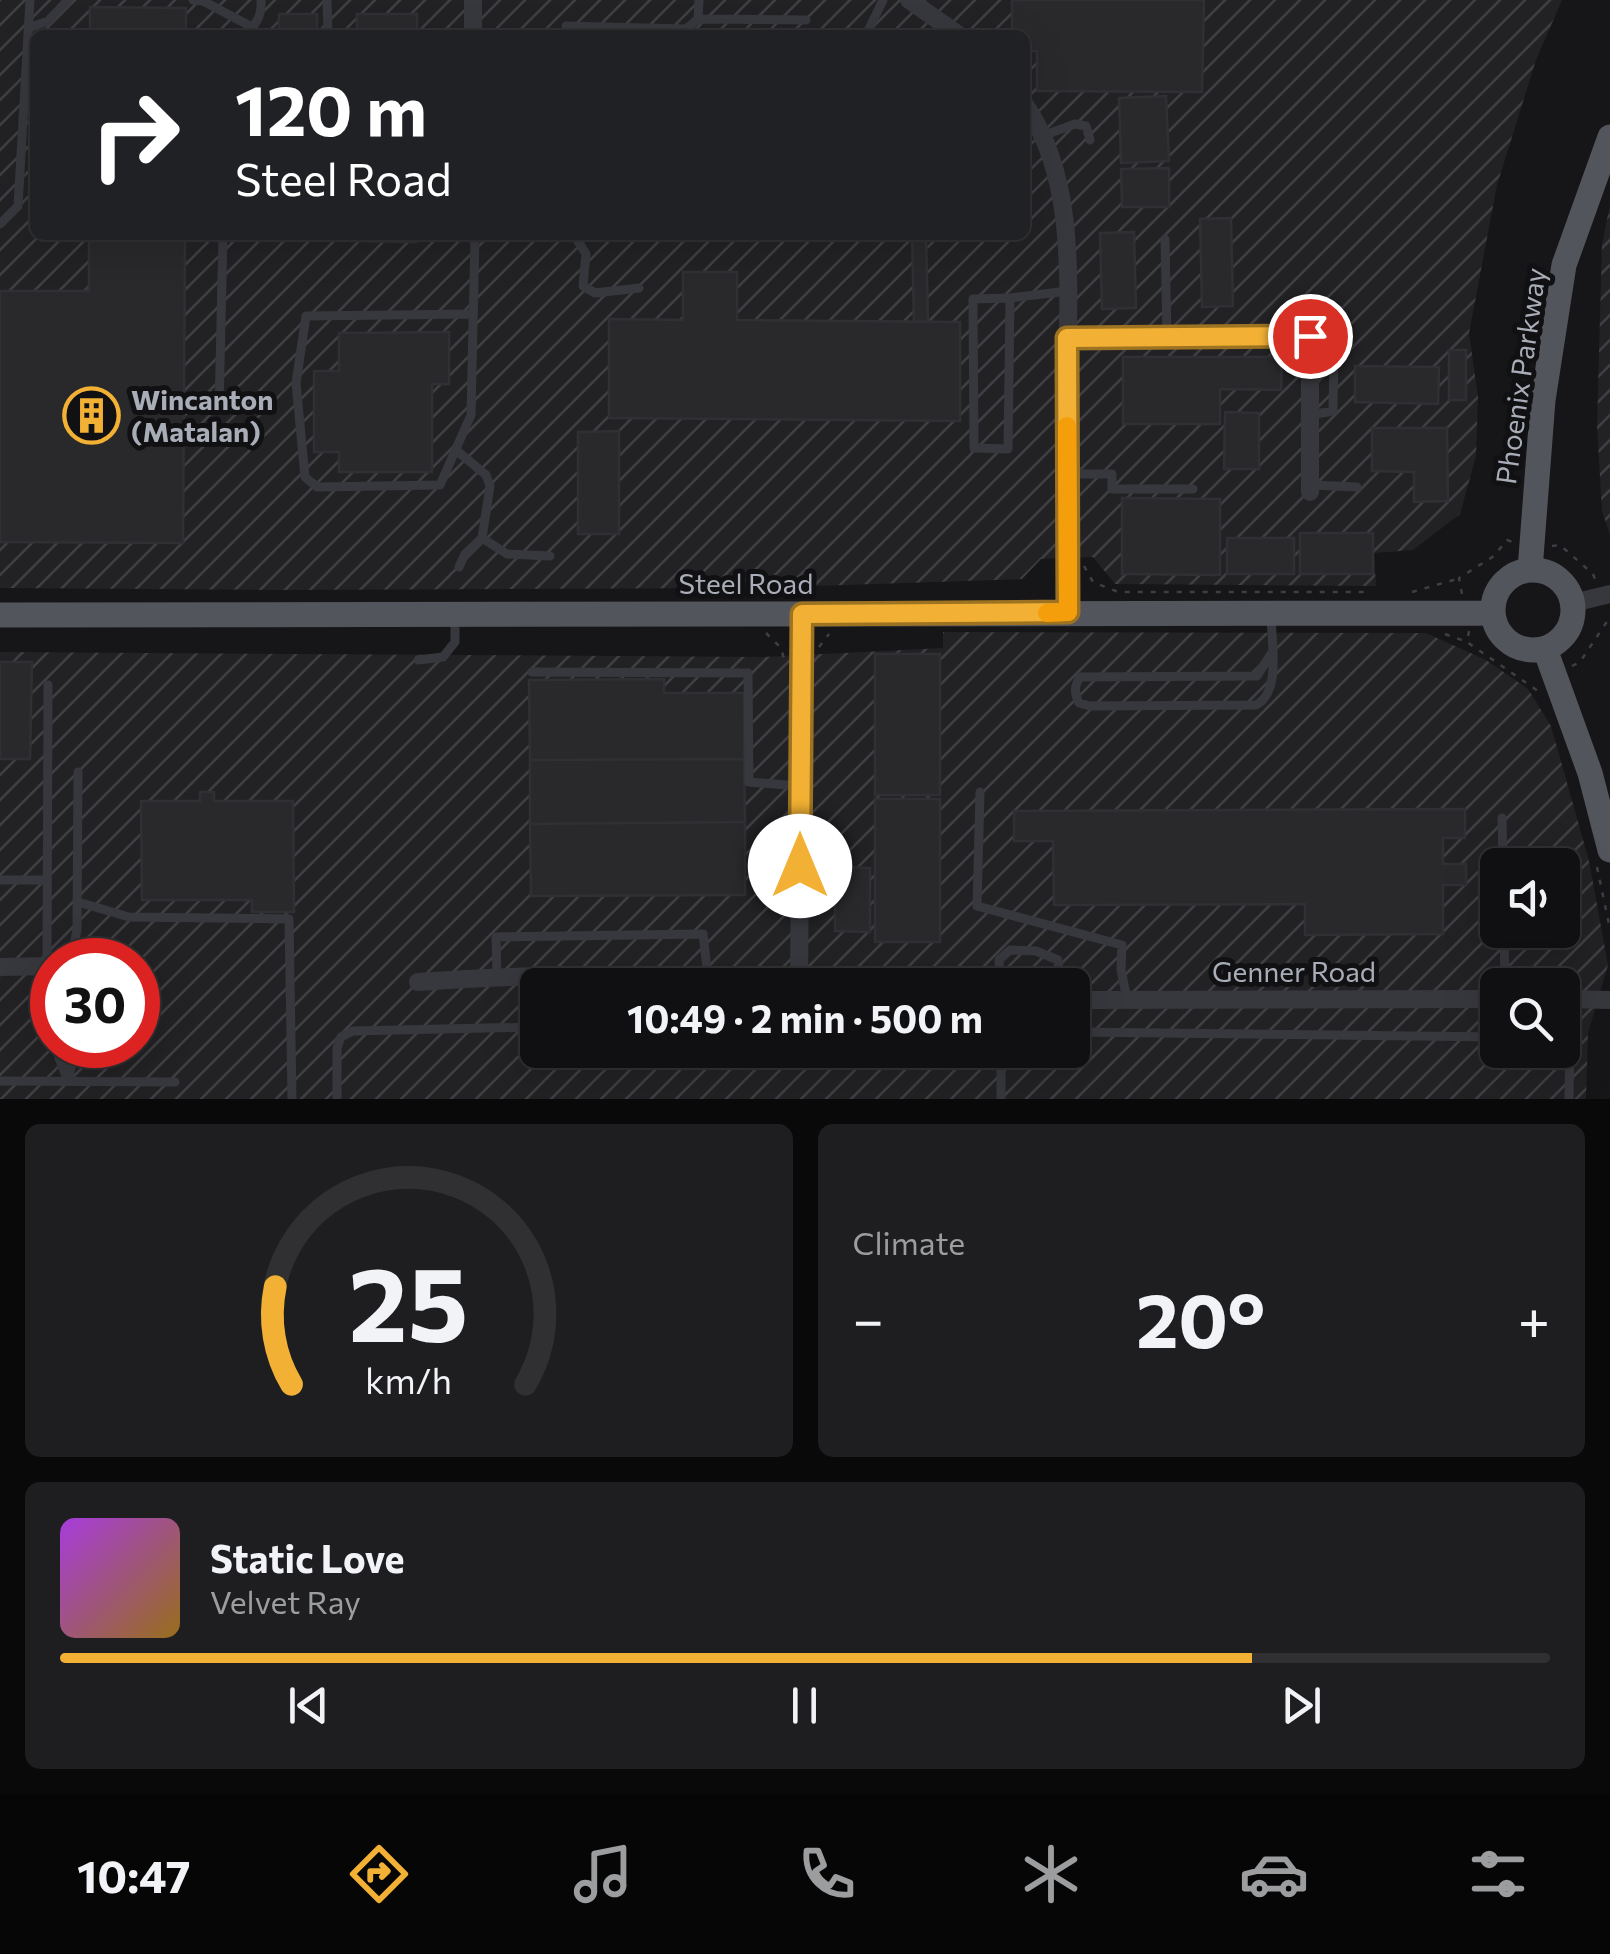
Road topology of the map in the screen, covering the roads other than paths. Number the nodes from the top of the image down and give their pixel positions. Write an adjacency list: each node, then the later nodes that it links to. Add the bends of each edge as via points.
1 (30, 0): 13 (lane)
2 (68, 0): 13 (lane, via 48,22)
3 (193, 0): 14 (lane)
4 (261, 0): 14 (lane)
5 (327, 0): 16 (lane)
6 (473, 0): 17 (street)
7 (699, 0): 10 (lane)
8 (883, 0): 18 (lane)
9 (910, 0): 19 (street)
10 (698, 19): 11 (lane); 12 (lane, via 686,29)
11 (806, 20)
12 (566, 26)
13 (29, 28): 24 (lane, via 18,206)
14 (254, 28): 15 (lane)
15 (251, 30)
16 (328, 30)
17 (474, 30)
18 (868, 30)
19 (952, 30)
20 (1030, 112): 21 (street)
21 (1042, 136): 23 (lane, via 1075,124 1086,126); 30 (street, via 1064,208)
22 (1610, 137): 44 (main road, Phoenix Parkway, via 1564,265)
23 (1090, 140)
24 (0, 224)
25 (1165, 239): 34 (lane)
26 (223, 240): 36 (lane)
27 (474, 240): 32 (lane)
28 (577, 240): 29 (lane, via 586,254 584,286 595,292)
29 (639, 288)
30 (1068, 291): 31 (lane); 33 (street)
31 (1010, 298): 31 (lane, via 1008,448 974,448 973,300)
32 (473, 314): 38 (lane, via 471,415); 38 (lane, via 306,316 296,383 305,477 317,487 440,486)
33 (1067, 338): 34 (street); 39 (street)
34 (1167, 338): 37 (street, via 1310,336)
35 (1334, 354): 37 (lane, via 1332,411)
36 (219, 410)
37 (1310, 415): 41 (street)
38 (456, 450): 43 (lane, via 490,486)
39 (1068, 474): 42 (lane, via 1112,474 1112,489); 50 (street)
40 (1357, 487): 41 (lane)
41 (1310, 488)
42 (1193, 489)
43 (482, 538): 45 (lane, via 508,554); 46 (lane)
44 (1523, 552): 48 (main road, via 1567,588); 51 (main road, via 1500,586)
45 (550, 556)
46 (459, 567)
47 (1605, 595): 48 (street)
48 (1573, 603): 55 (main road, via 1568,630)
49 (1271, 611): 50 (main road, Steel Road); 51 (main road, Steel Road); 56 (lane)
50 (1068, 612): 53 (main road, Steel Road)
51 (1493, 613): 55 (main road, via 1506,640)
52 (455, 614): 53 (main road, Steel Road); 54 (main road, Steel Road); 57 (lane, via 455,642 443,657)
53 (802, 614): 61 (street)
54 (0, 615)
55 (1546, 648): 65 (main road)
56 (1271, 654): 56 (lane, via 1272,688 1256,705 1090,706 1075,695 1080,677 1257,676)
57 (418, 660)
58 (532, 672): 61 (lane, via 748,673 749,782)
59 (48, 684): 67 (lane)
60 (78, 772): 68 (lane)
61 (800, 786): 74 (street)
62 (980, 792): 83 (lane, via 977,906 1122,945)
63 (1502, 818): 64 (lane)
64 (1503, 848)
65 (1610, 850)
66 (0, 880): 67 (lane)
67 (46, 880): 69 (lane)
68 (78, 902): 70 (lane); 95 (lane, via 129,918 289,919)
69 (49, 938)
70 (76, 938)
71 (0, 966): 72 (street)
72 (30, 968)
73 (707, 968): 77 (lane, via 702,934 496,938)
74 (799, 968)
75 (1000, 968): 76 (lane, via 1010,950 1036,951 1058,960)
76 (1059, 968)
77 (497, 976): 78 (street); 79 (street)
78 (520, 976)
79 (418, 982)
80 (1480, 999): 83 (street, Genner Road)
81 (1580, 999): 84 (street)
82 (1090, 1000): 83 (street, Genner Road)
83 (1127, 1000)
84 (1610, 1000)
85 (520, 1027): 96 (lane, via 354,1031 340,1037)
86 (1090, 1032): 87 (lane)
87 (1480, 1037)
88 (63, 1068): 93 (lane)
89 (71, 1068): 93 (lane)
90 (1000, 1068): 97 (lane)
91 (1570, 1068): 98 (lane)
92 (0, 1081): 93 (lane)
93 (68, 1081): 94 (lane)
94 (175, 1082)
95 (292, 1099)
96 (337, 1099)
97 (1001, 1099)
98 (1569, 1099)

